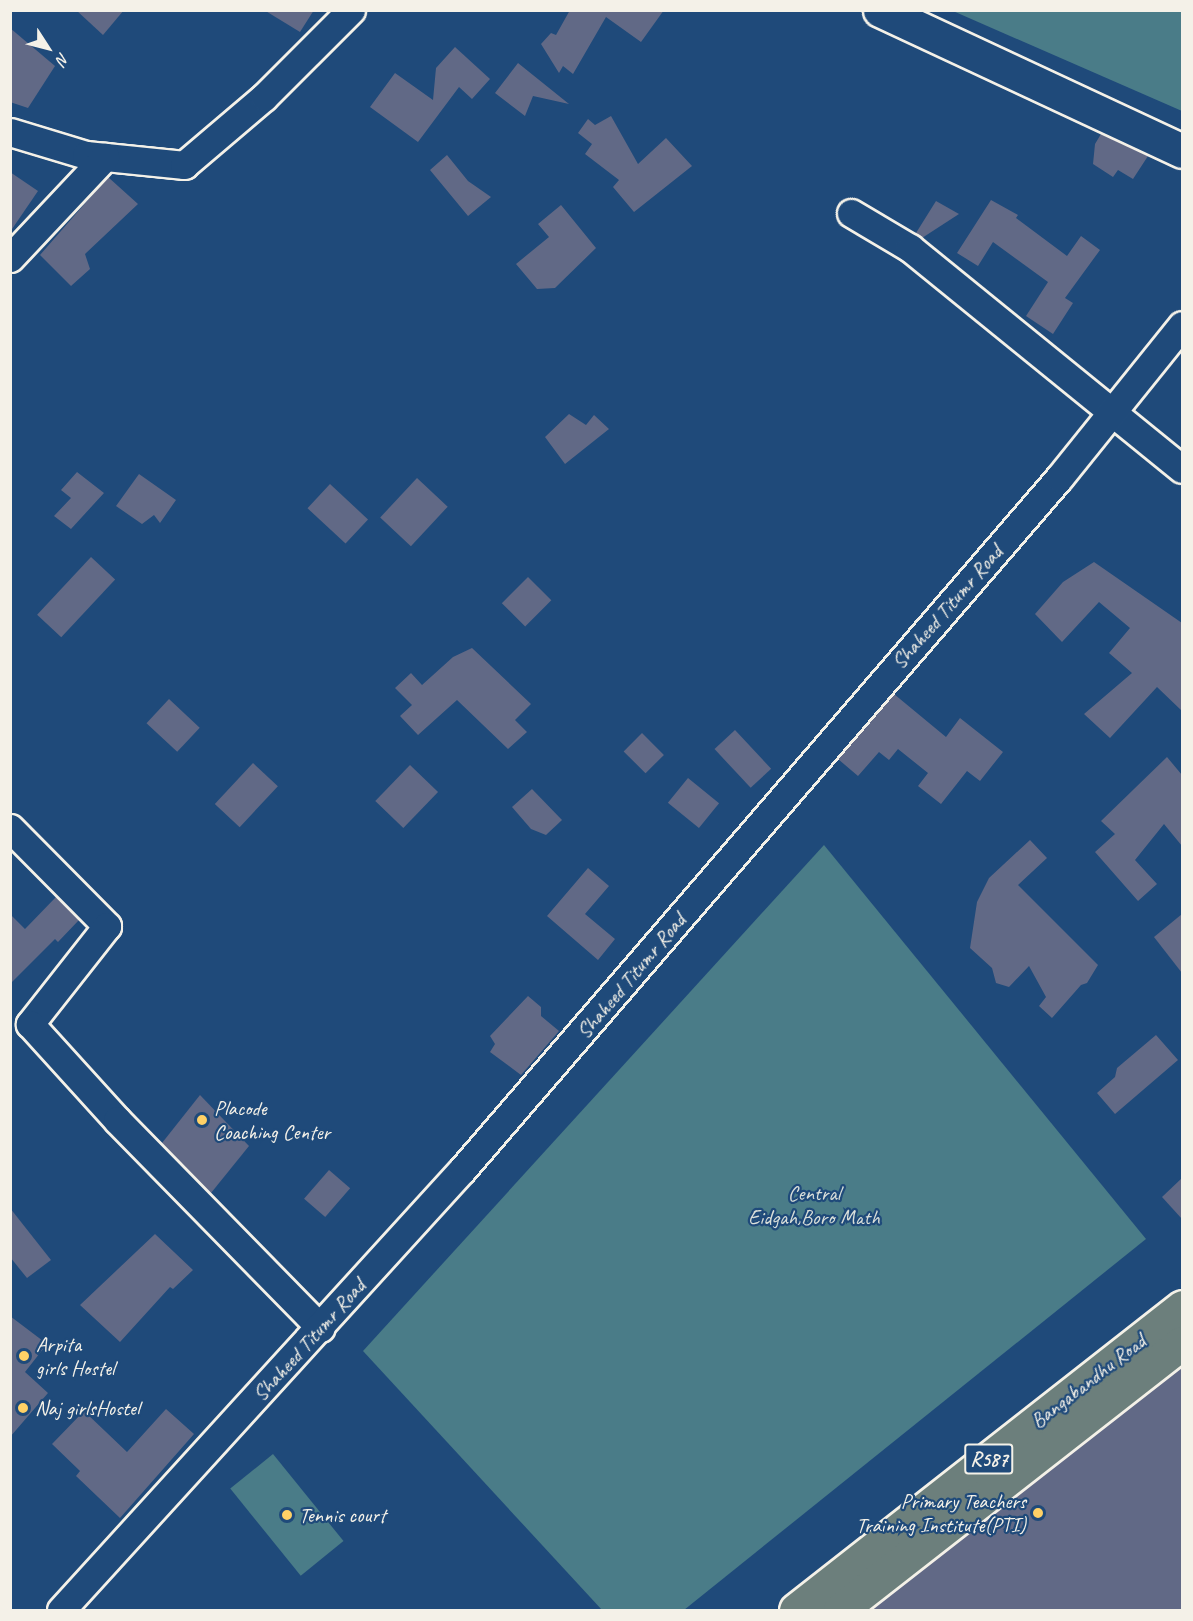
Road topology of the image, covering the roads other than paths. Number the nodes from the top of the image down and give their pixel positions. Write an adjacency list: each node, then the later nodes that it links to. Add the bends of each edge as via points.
1 (351, 10): 5 (street, via 264,97 184,165)
2 (882, 11): 4 (street)
3 (10, 132): 5 (street)
4 (1181, 147)
5 (105, 157): 7 (street)
6 (850, 213): 9 (street, via 910,248)
7 (10, 258)
8 (1182, 325): 9 (street, Shaheed Titumr Road)
9 (1112, 413): 10 (street); 13 (street, Shaheed Titumr Road, via 566,1052)
10 (1182, 469)
11 (10, 828): 13 (street, via 107,927 30,1024 117,1120)
12 (1182, 1307): 16 (main road, Bangabandhu Road / R587)
13 (321, 1328): 15 (street, Shaheed Titumr Road)
14 (1182, 1343): 17 (main road, Bangabandhu Road / R587)
15 (61, 1611)
16 (796, 1611)
17 (840, 1611)

